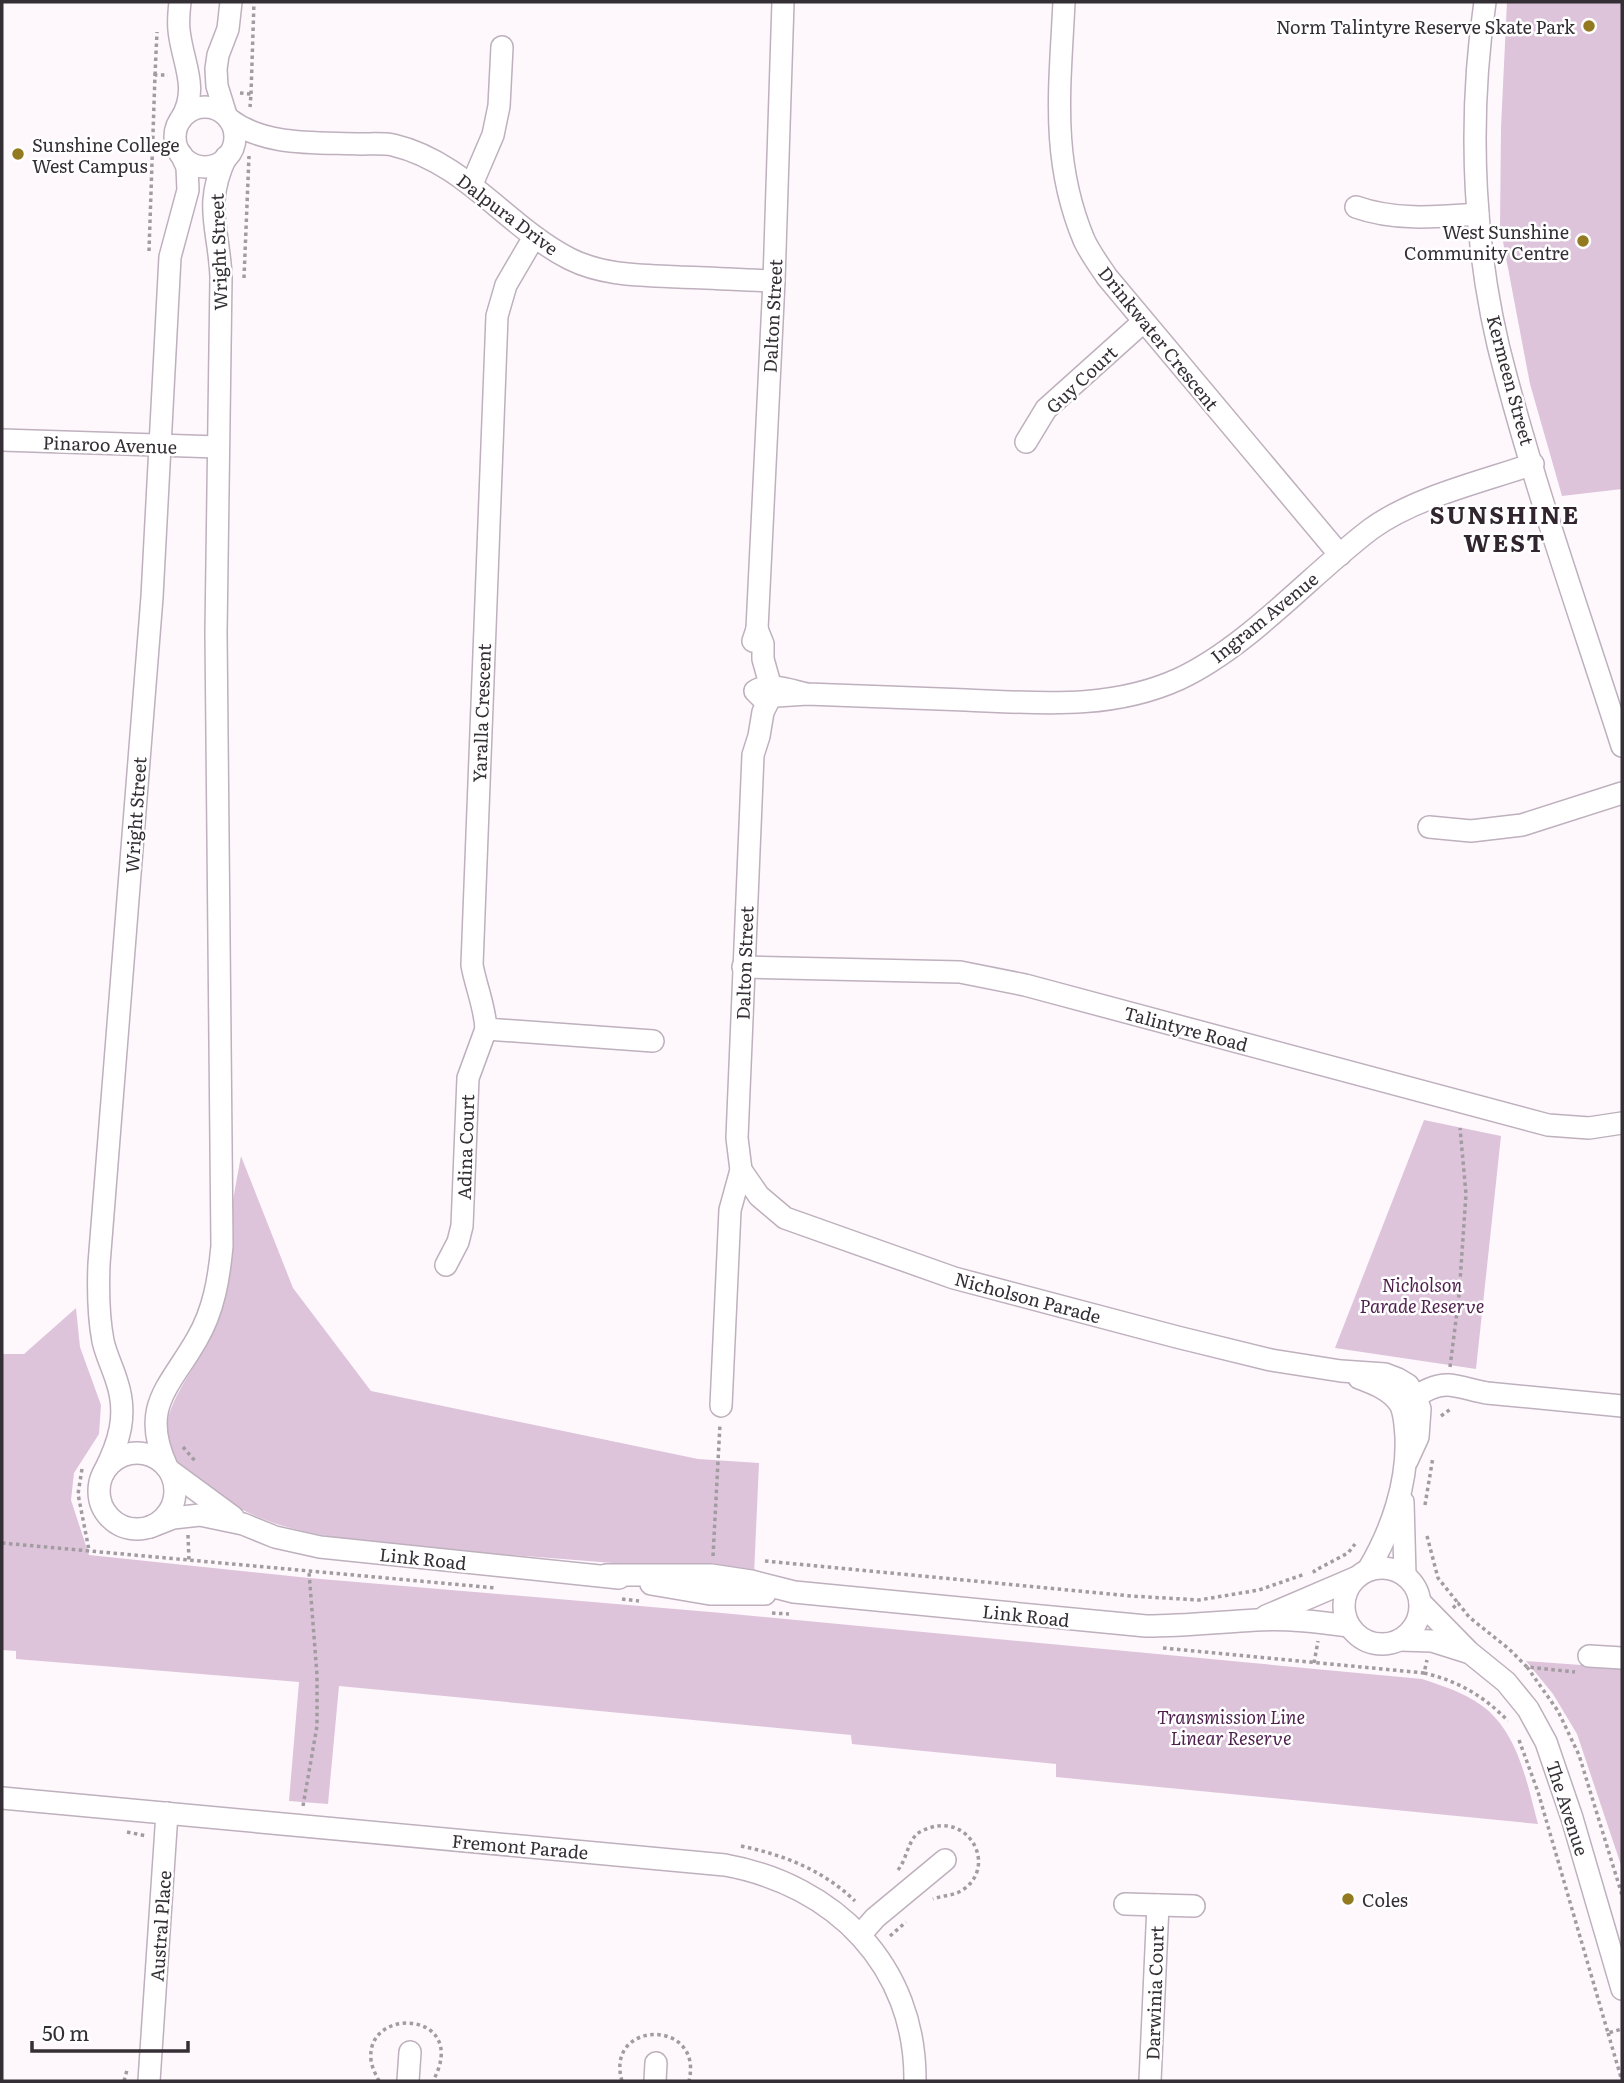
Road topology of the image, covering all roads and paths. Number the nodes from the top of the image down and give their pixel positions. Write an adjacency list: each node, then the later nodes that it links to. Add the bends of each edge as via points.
1 (180, 2): 11 (street, via 179,31)
2 (231, 2): 10 (street, via 217,62)
3 (254, 2): 12 (path)
4 (783, 2): 22 (street, Dalton Street)
5 (1064, 2): 24 (street, Drinkwater Crescent, via 1059,148 1068,194 1085,243)
6 (1485, 2): 19 (street, Kermeen Street, via 1476,125)
7 (157, 26): 9 (path)
8 (502, 47): 17 (street, via 494,135)
9 (155, 75): 11 (path, via 171,75 180,86); 21 (path)
10 (217, 86): 12 (path); 13 (street)
11 (191, 87): 14 (street)
12 (251, 94): 15 (path)
13 (227, 117): 14 (street, via 215,108 201,107); 15 (street)
14 (180, 121): 16 (street, via 175,141)
15 (238, 148): 16 (street, via 206,167 192,164); 17 (street, Dalpura Drive, via 287,140 393,145 434,161); 23 (path); 28 (street, Wright Street, via 216,183 212,205 221,268)
16 (181, 154): 27 (street, Wright Street, via 188,190 171,253)
17 (472, 184): 20 (street, Dalpura Drive)
18 (1356, 207): 19 (street, via 1395,217)
19 (1478, 214): 29 (street, Kermeen Street, via 1506,375)
20 (534, 237): 22 (street, Dalpura Drive, via 598,270); 36 (street, Yaralla Crescent, via 506,285 497,316 472,965)
21 (149, 251)
22 (774, 281): 31 (street, Dalton Street, via 757,629 763,644)
23 (244, 286)
24 (1143, 322): 26 (street, Guy Court, via 1046,409); 30 (street, Drinkwater Crescent)
25 (2, 440): 27 (street, Pinaroo Avenue)
26 (1026, 442)
27 (160, 446): 28 (street, Pinaroo Avenue); 53 (street, Wright Street, via 99,1264 100,1327 122,1410 118,1442)
28 (218, 447): 48 (street, Wright Street, via 222,1246 211,1308 166,1386)
29 (1533, 464): 30 (street, Ingram Avenue, via 1420,503 1373,528); 32 (street, Kermeen Street)
30 (1340, 555): 31 (street, Ingram Avenue, via 1233,645 1180,678 1106,701 1063,704)
31 (765, 692): 35 (street, Dalton Street, via 753,755)
32 (1622, 746)
33 (1622, 793): 34 (street, via 1522,825 1471,831)
34 (1429, 827)
35 (743, 967): 38 (street, Talintyre Road, via 960,972 1025,985 1548,1125 1589,1128); 40 (street, Dalton Street, via 737,1138)
36 (486, 1029): 37 (street); 41 (street, Adina Court, via 468,1078 462,1226)
37 (653, 1041)
38 (1622, 1123)
39 (1460, 1128): 42 (path, via 1466,1195)
40 (741, 1170): 43 (street, Nicholson Parade, via 759,1196 785,1218 954,1278 1271,1360 1341,1371); 44 (street, via 730,1210)
41 (446, 1265)
42 (1450, 1365)
43 (1411, 1402): 45 (street, via 1427,1390 1451,1385); 54 (street, via 1405,1423)
44 (721, 1406): 67 (path)
45 (1622, 1406)
46 (1452, 1408): 47 (path)
47 (1440, 1416)
48 (156, 1431): 51 (path, via 176,1430 184,1449); 52 (street, Wright Street)
49 (1434, 1454): 55 (path)
50 (85, 1463): 60 (path, via 78,1494)
51 (198, 1463)
52 (168, 1469): 53 (street, via 152,1456 134,1453 117,1459); 57 (street, Link Road); 58 (street, via 175,1490 173,1503 162,1520)
53 (104, 1472): 58 (street, via 100,1493 106,1512 122,1526)
54 (1405, 1472): 65 (street, via 1383,1543); 68 (street)
55 (1425, 1509)
56 (187, 1516): 57 (street, Link Road); 58 (street, Link Road); 62 (path)
57 (243, 1524): 66 (street, Link Road, via 320,1547)
58 (150, 1527)
59 (1426, 1535): 71 (path, via 1438,1578)
60 (89, 1551)
61 (754, 1560): 63 (path, via 1199,1600 1283,1584)
62 (189, 1561)
63 (1314, 1571)
64 (309, 1572): 82 (path, via 317,1726)
65 (1361, 1574): 68 (street, via 1380,1567); 72 (street, Link Road); 73 (street, via 1343,1601)
66 (606, 1575): 67 (street, Link Road); 69 (street, Link Road, via 710,1594)
67 (711, 1575): 69 (street, Link Road)
68 (1405, 1575): 70 (street, via 1418,1591)
69 (794, 1592): 72 (street, Link Road, via 1146,1626)
70 (1420, 1602): 74 (street, via 1416,1624); 76 (street, The Avenue)
71 (1458, 1603)
72 (1258, 1620): 73 (street, Link Road)
73 (1349, 1626): 74 (street, via 1367,1642)
74 (1401, 1640): 76 (street, The Avenue, via 1432,1640)
75 (1622, 1651): 78 (street)
76 (1469, 1652): 90 (street, The Avenue, via 1506,1682 1546,1742)
77 (1589, 1656): 78 (street)
78 (1622, 1658)
79 (1424, 1673): 92 (path, via 1463,1685 1484,1698 1515,1731 1534,1780)
80 (2, 1798): 81 (street, Fremont Parade)
81 (167, 1813): 82 (street, Fremont Parade); 84 (street, Austral Place)
82 (299, 1826): 89 (street, Fremont Parade, via 756,1870 828,1905)
83 (124, 1831): 84 (path)
84 (166, 1838): 94 (street, Austral Place)
85 (945, 1860): 89 (street)
86 (1125, 1904): 87 (street, Darwinia Court)
87 (1158, 1905): 88 (street, Darwinia Court); 97 (street, Darwinia Court)
88 (1195, 1906)
89 (861, 1934): 96 (street, Fremont Parade, via 903,2007)
90 (1622, 1989)
91 (1622, 2029): 92 (path)
92 (1608, 2033): 98 (path)
93 (410, 2052): 95 (street)
94 (149, 2081)
95 (408, 2081)
96 (915, 2081)
97 (1150, 2081)
98 (1622, 2081)

